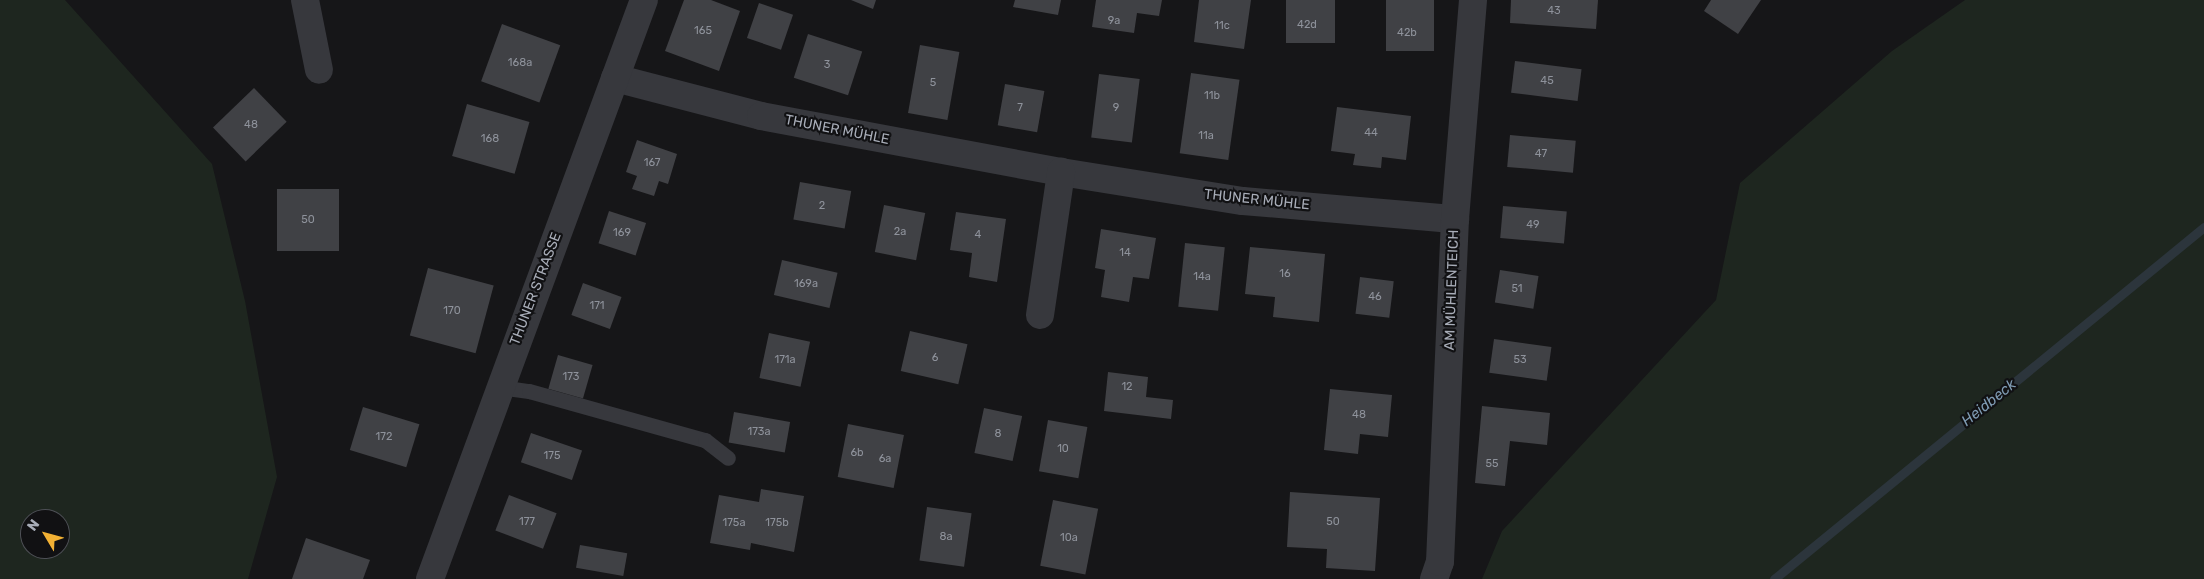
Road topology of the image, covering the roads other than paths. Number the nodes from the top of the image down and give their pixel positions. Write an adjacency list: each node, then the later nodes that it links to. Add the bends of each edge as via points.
1 (306, 0): 4 (street)
2 (644, 0): 5 (street, THUNER STRASSE)
3 (1473, 0): 7 (street, AM MÜHLENTEICH)
4 (319, 70)
5 (615, 78): 6 (street, THUNER MÜHLE, via 761,116); 9 (street, THUNER STRASSE)
6 (1061, 172): 7 (street, THUNER MÜHLE, via 1243,201); 8 (street)
7 (1455, 219): 12 (street, AM MÜHLENTEICH, via 1440,562)
8 (1040, 315)
9 (498, 388): 10 (lane, via 529,390 705,440); 11 (street, THUNER STRASSE)
10 (728, 458)
11 (430, 579)
12 (1434, 579)

